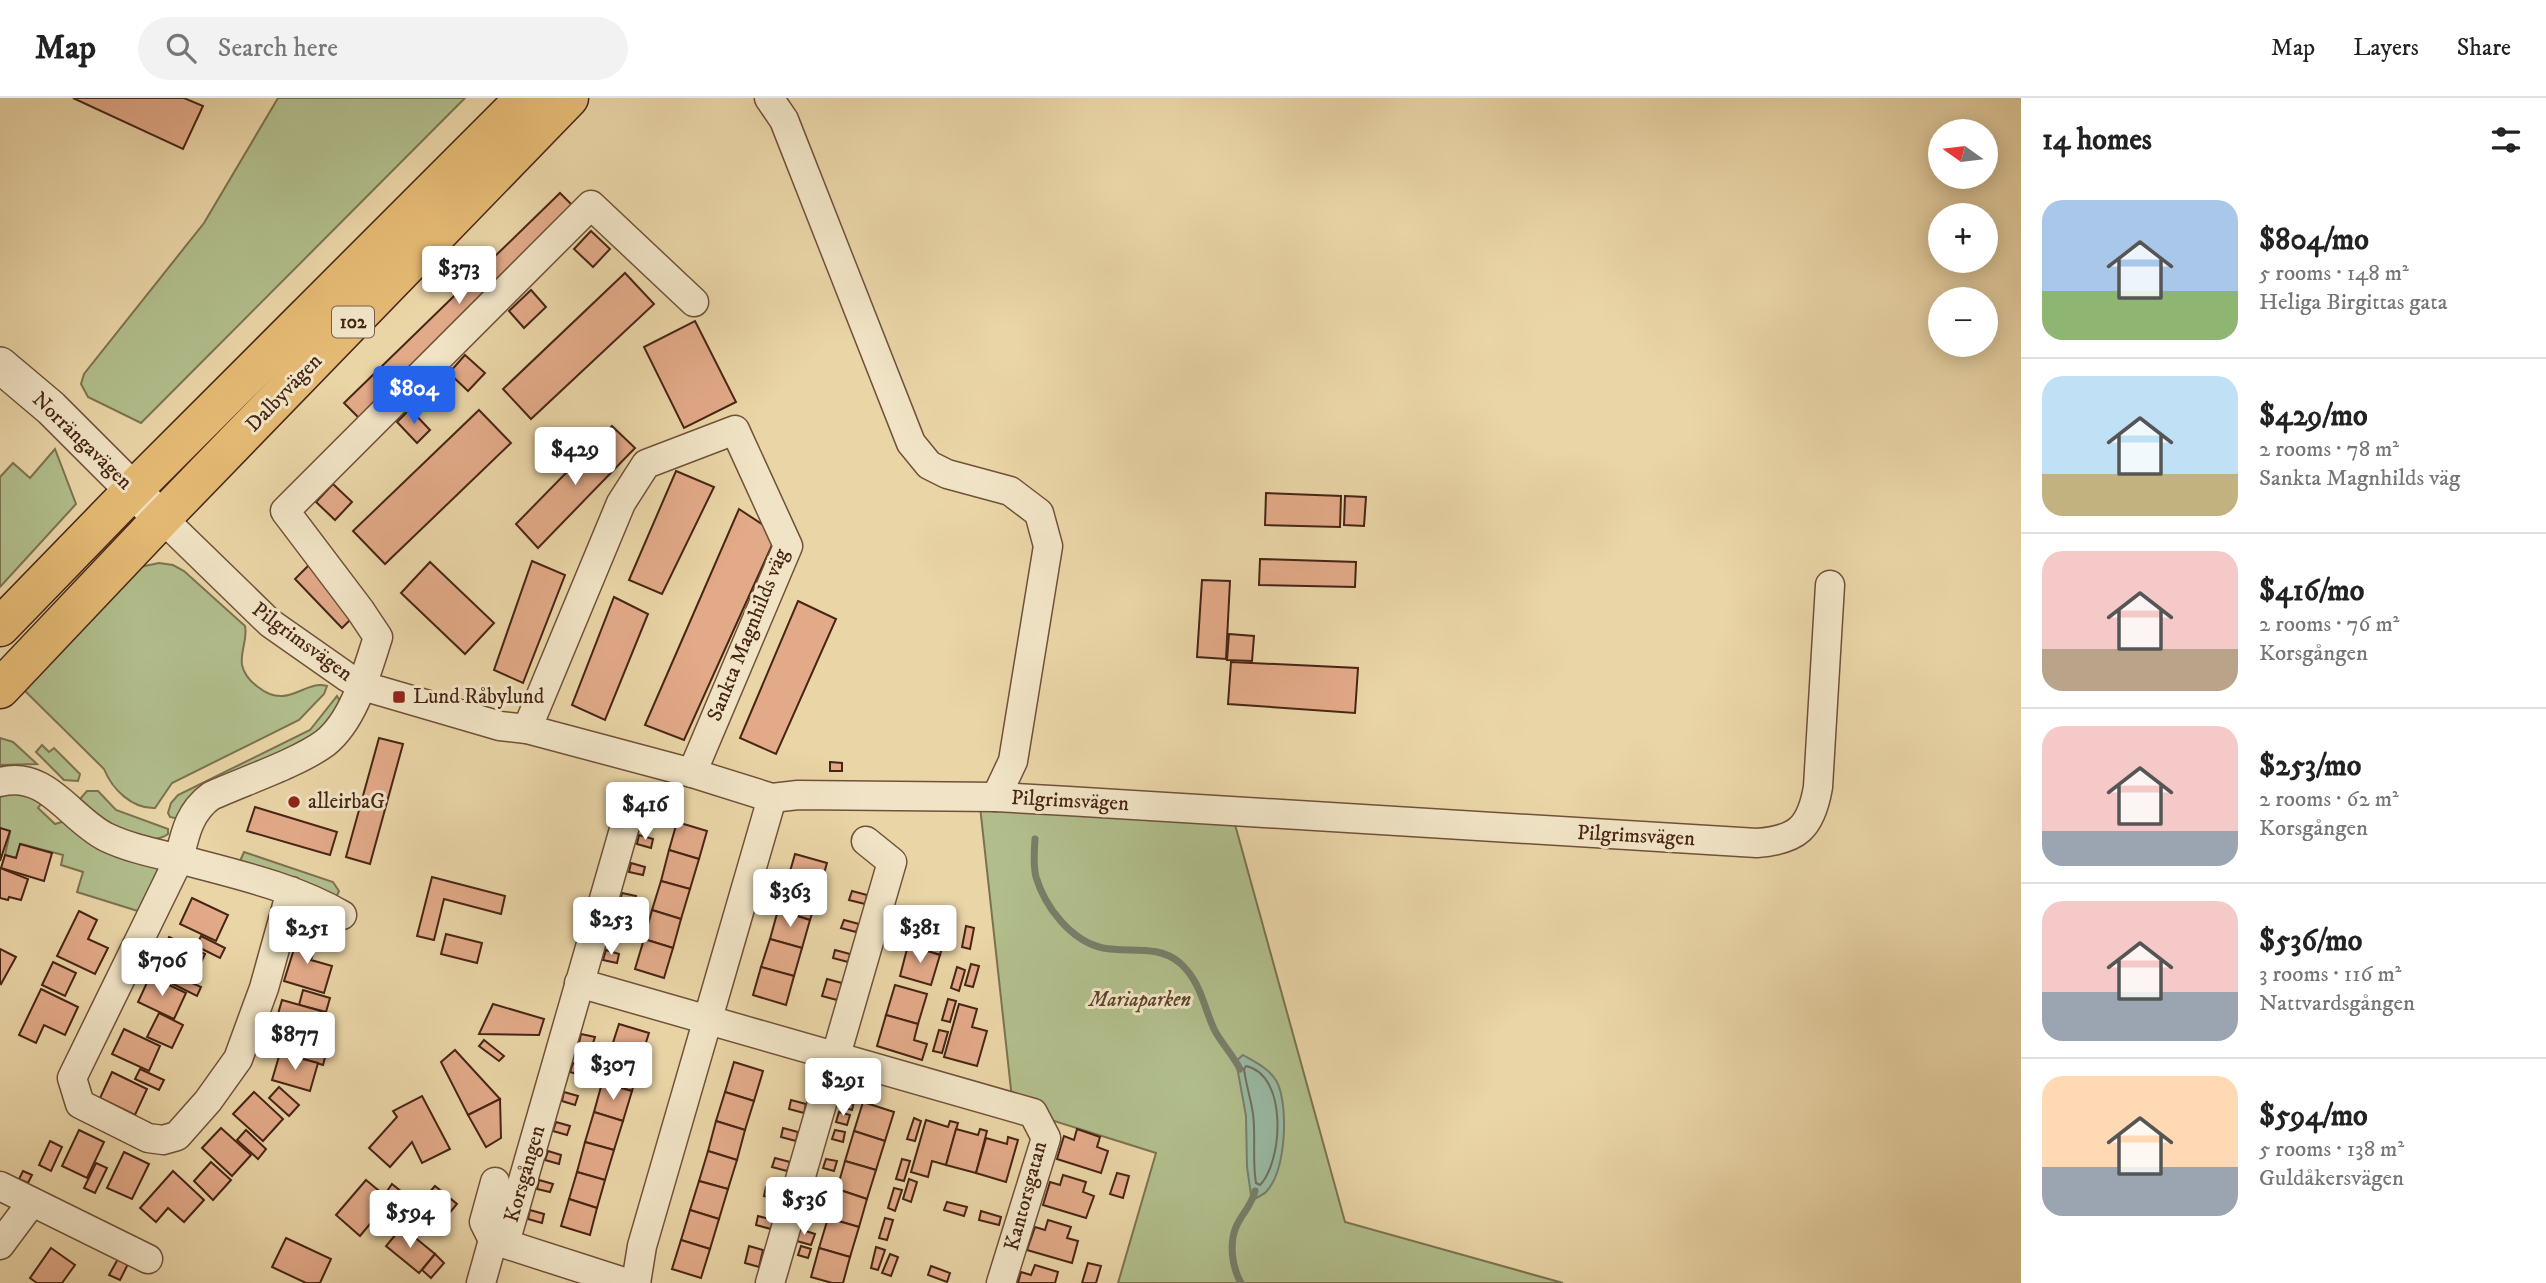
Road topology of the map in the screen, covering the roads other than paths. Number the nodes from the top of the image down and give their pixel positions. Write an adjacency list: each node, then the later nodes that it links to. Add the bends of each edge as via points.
1 (525, 98): 6 (main road, Dalbyvägen / 102)
2 (569, 98): 7 (main road, Dalbyvägen / 102)
3 (769, 98): 15 (street, via 784,120 911,443 929,466 1010,491 1038,513 1048,546 1013,761)
4 (694, 302): 10 (street, via 591,205 285,511 378,637)
5 (0, 365): 6 (street, Norrängavägen, via 51,408)
6 (133, 490): 7 (street, Norrängavägen); 9 (main road, Dalbyvägen / 102)
7 (162, 518): 10 (street, Pilgrimsvägen, via 270,623); 11 (main road, Dalbyvägen / 102)
8 (1830, 585): 15 (street, Pilgrimsvägen, via 1815,807 1800,830 1777,842)
9 (0, 627)
10 (363, 686): 12 (street, Pilgrimsvägen, via 500,726); 19 (street, via 326,741 201,803 186,827)
11 (0, 689)
12 (527, 729): 13 (street, Pilgrimsvägen); 13 (street, Sankta Magnhilds väg, via 621,503 646,464 735,430 788,546)
13 (692, 773): 17 (street, Pilgrimsvägen)
14 (0, 782): 19 (street, via 23,780 39,785 104,835)
15 (996, 797): 17 (street, Pilgrimsvägen)
16 (633, 798): 22 (street, Korsgången)
17 (772, 798): 23 (street)
18 (866, 841): 24 (street, via 892,862)
19 (179, 859): 20 (street); 20 (street, via 72,1078 80,1104 148,1138 177,1136 234,1066 264,988)
20 (291, 891): 21 (street)
21 (342, 915)
22 (579, 984): 23 (street); 28 (street, Korsgången)
23 (707, 1020): 24 (street, Kantorsgatan); 33 (street, via 642,1246)
24 (835, 1058): 34 (street); 35 (street, Kantorsgatan, via 1033,1113 1046,1138)
25 (495, 1182): 28 (street, via 484,1222)
26 (0, 1186): 27 (street)
27 (32, 1202): 29 (street); 30 (street)
28 (499, 1242): 31 (street, Korsgången); 32 (street)
29 (0, 1245)
30 (134, 1256)
31 (481, 1283)
32 (627, 1283)
33 (636, 1283)
34 (770, 1283)
35 (1001, 1283)

